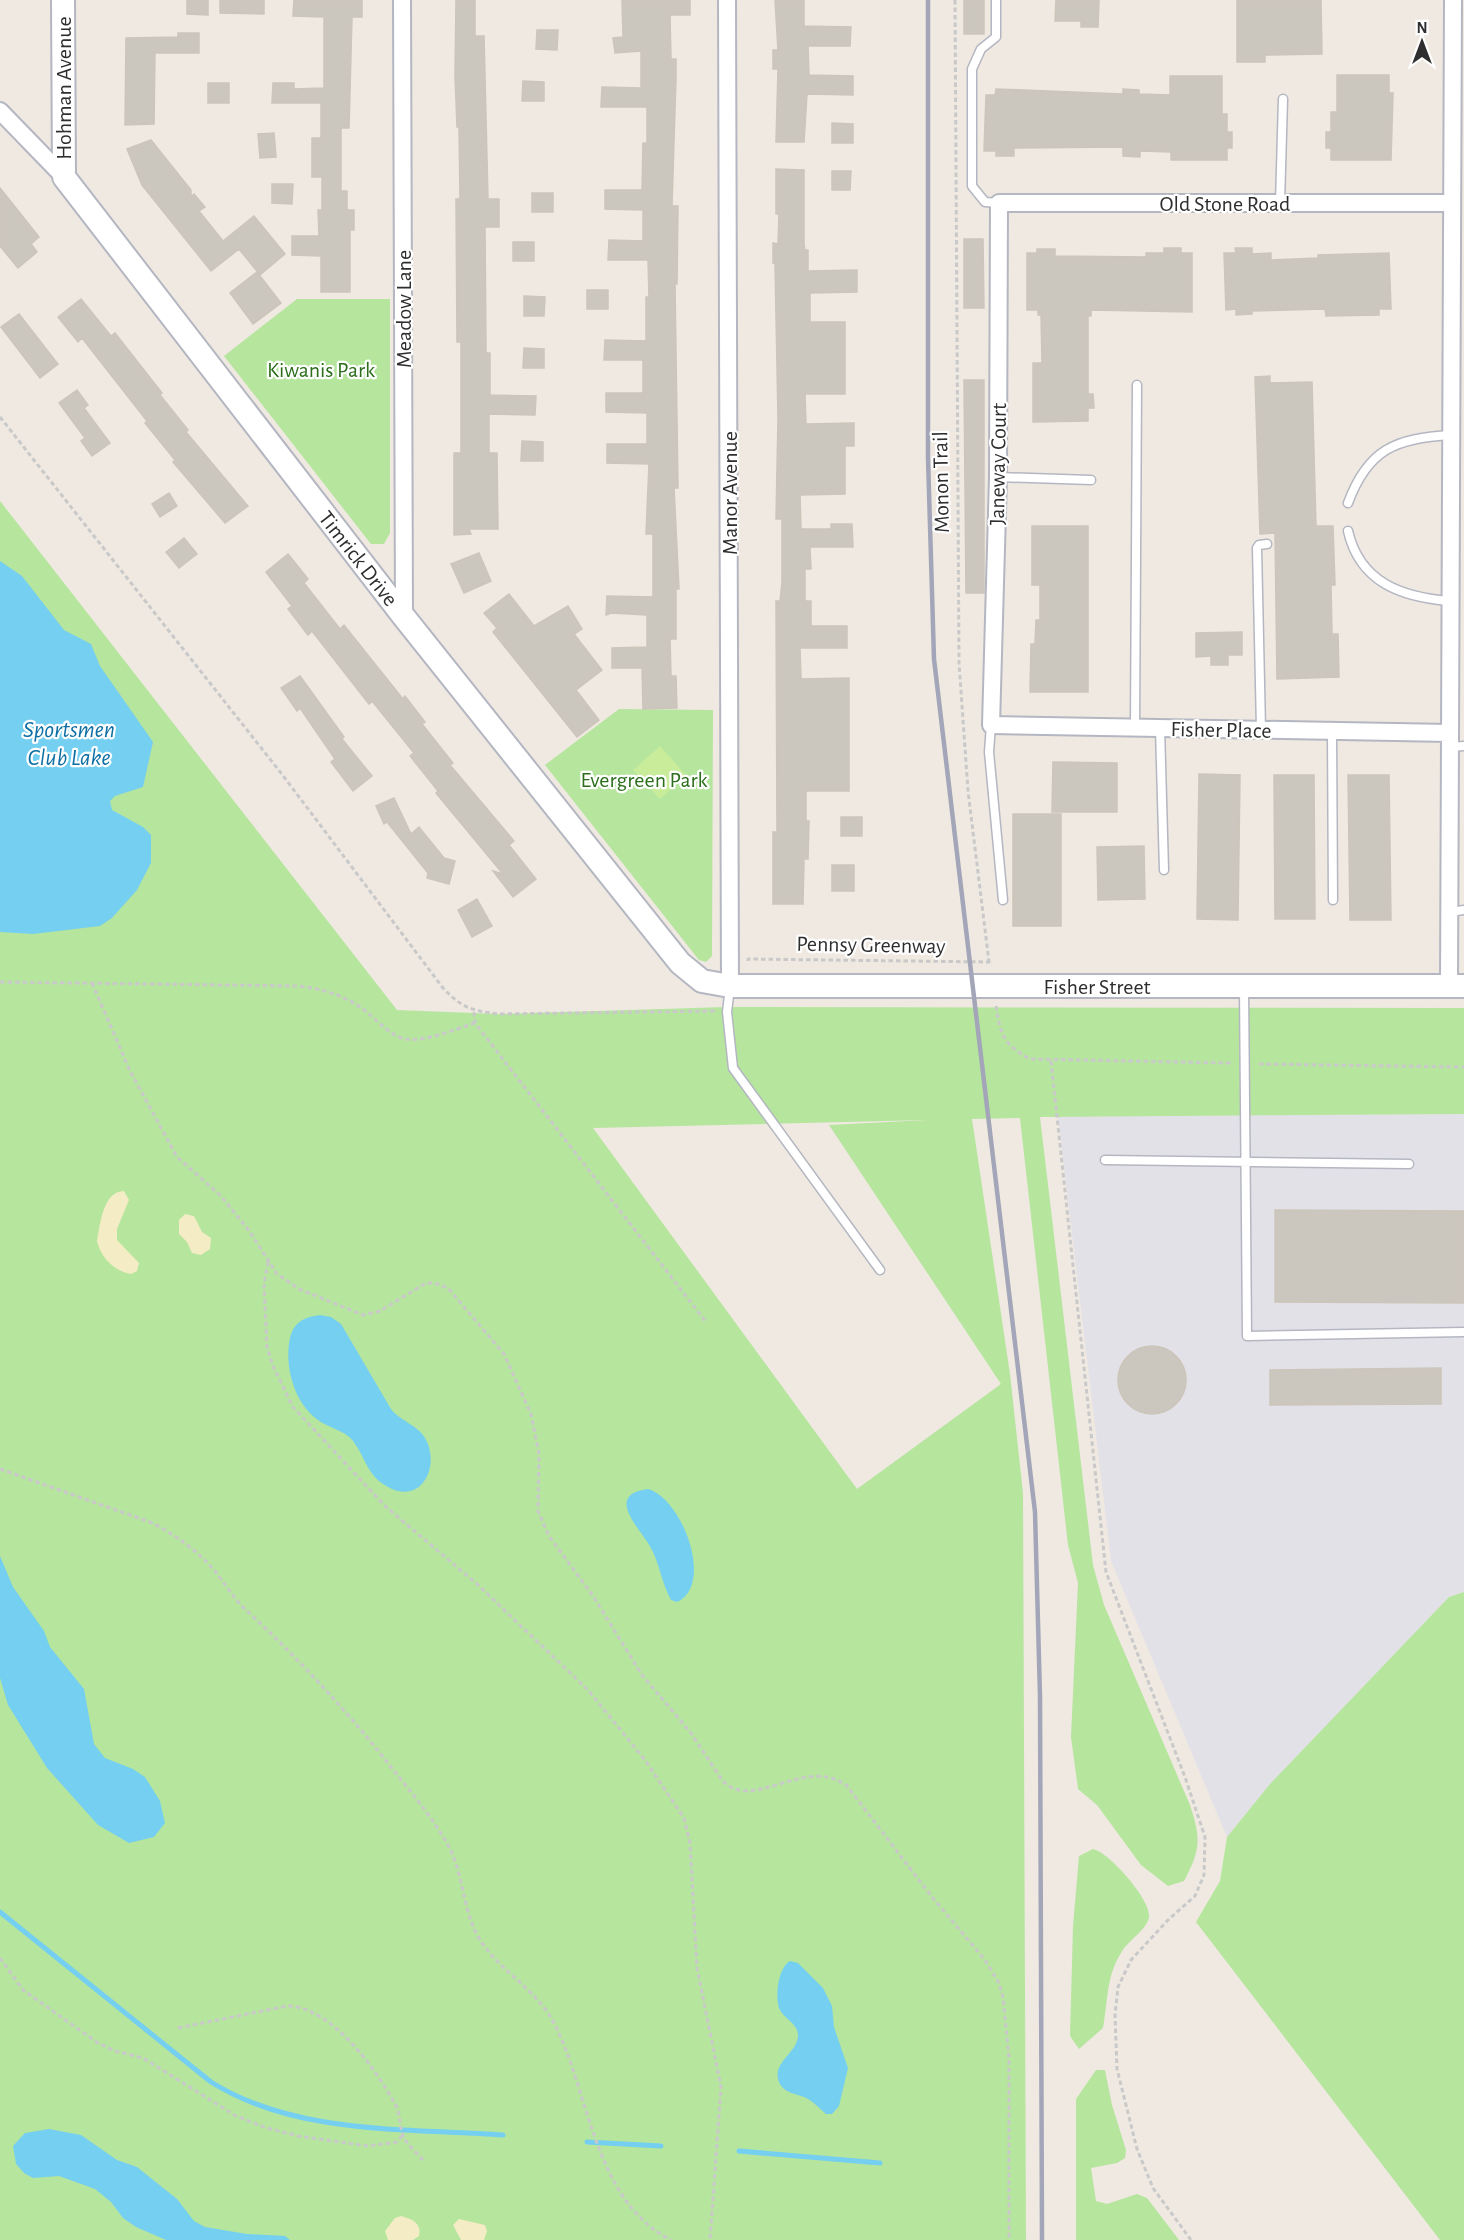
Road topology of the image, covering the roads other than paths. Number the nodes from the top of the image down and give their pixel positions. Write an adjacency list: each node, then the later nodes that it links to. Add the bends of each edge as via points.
1 (63, 0): 8 (street, Hohman Avenue)
2 (402, 0): 22 (street, Meadow Lane)
3 (727, 0): 33 (street, Manor Avenue)
4 (996, 0): 9 (lane, via 996,37 981,49 972,69 972,186 985,202)
5 (1453, 0): 11 (street)
6 (1283, 99): 10 (lane)
7 (0, 111): 8 (street, Timrick Drive)
8 (64, 177): 22 (street, Timrick Drive)
9 (999, 203): 10 (street, Old Stone Road); 15 (street, Janeway Court)
10 (1280, 203): 11 (street, Old Stone Road)
11 (1452, 203): 12 (street)
12 (1458, 256): 14 (street)
13 (1137, 385): 24 (lane)
14 (1451, 435): 17 (lane, via 1420,437 1389,447 1361,472); 20 (street)
15 (998, 477): 16 (lane); 23 (street, Janeway Court)
16 (1091, 480)
17 (1348, 503)
18 (1348, 531): 21 (lane, via 1360,560 1393,589 1417,598)
19 (1266, 544): 26 (lane, via 1257,548)
20 (1457, 560): 21 (street)
21 (1449, 601): 28 (street)
22 (404, 617): 33 (street, Timrick Drive, via 680,963 702,981)
23 (992, 725): 24 (street, Fisher Place); 30 (lane, via 989,752)
24 (1135, 727): 25 (street, Fisher Place)
25 (1160, 728): 26 (street, Fisher Place); 29 (lane)
26 (1261, 729): 27 (street, Fisher Place)
27 (1332, 730): 28 (street, Fisher Place); 31 (lane)
28 (1455, 742): 32 (street)
29 (1164, 870)
30 (1003, 900)
31 (1333, 900)
32 (1457, 911): 35 (street)
33 (730, 986): 34 (street, Fisher Street); 39 (lane, via 727,1011 734,1068)
34 (1244, 986): 35 (street, Fisher Street); 37 (lane)
35 (1457, 986)
36 (1105, 1160): 37 (lane)
37 (1246, 1161): 38 (lane); 40 (lane, via 1246,1336)
38 (1410, 1164)
39 (880, 1270)
40 (1464, 1332)

